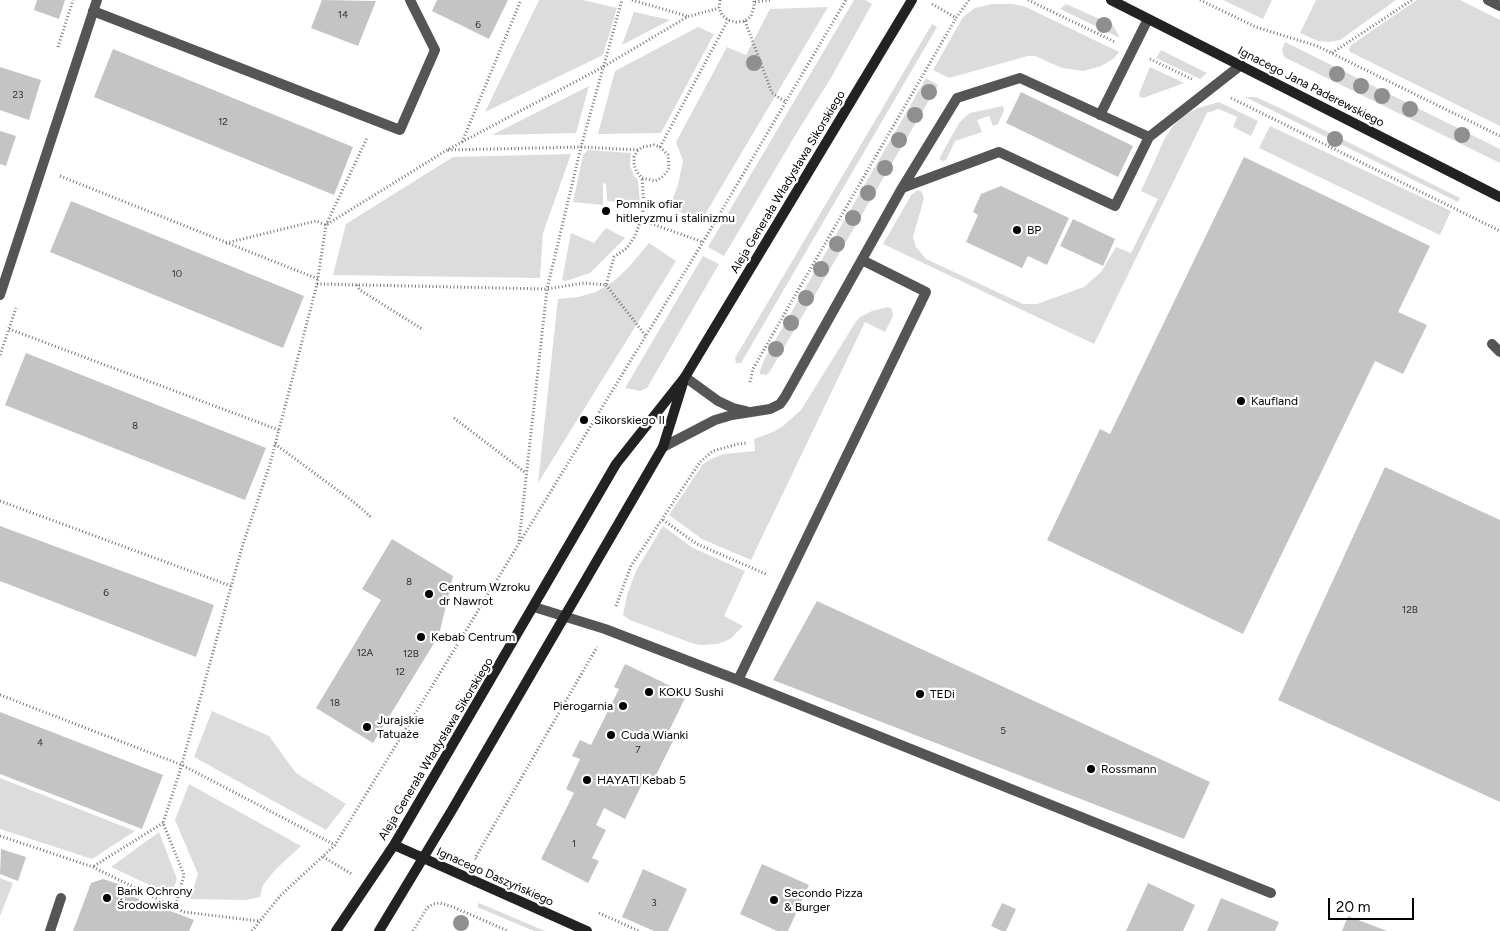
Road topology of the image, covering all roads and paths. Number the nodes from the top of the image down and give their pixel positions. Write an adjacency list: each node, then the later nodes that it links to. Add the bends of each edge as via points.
1 (97, 0): 20 (street)
2 (410, 0): 33 (street, via 435,50 400,130)
3 (521, 0): 36 (path)
4 (622, 0): 29 (path)
5 (632, 0): 21 (path)
6 (720, 0): 19 (path)
7 (770, 0): 17 (path)
8 (846, 0): 31 (path)
9 (912, 0): 62 (street, Aleja Generała Władysława Sikorskiego)
10 (924, 0): 22 (path)
11 (969, 0): 22 (path)
12 (1028, 0): 26 (path)
13 (1111, 0): 23 (street, Ignacego Jana Paderewskiego)
14 (1200, 0): 27 (path, via 1256,27)
15 (1412, 0): 27 (path)
16 (1488, 0): 18 (street)
17 (754, 1): 25 (path, via 751,16)
18 (1500, 6)
19 (719, 8): 21 (path); 24 (path)
20 (93, 11): 33 (street); 56 (street)
21 (687, 17): 29 (path)
22 (956, 18): 63 (path, via 753,369)
23 (1148, 18): 26 (street); 28 (street, Ignacego Jana Paderewskiego)
24 (728, 20): 25 (path); 38 (path)
25 (745, 21): 31 (path, via 772,93)
26 (1133, 50): 30 (path); 32 (street)
27 (1332, 53): 34 (path)
28 (1241, 65): 30 (street); 44 (street, Ignacego Jana Paderewskiego)
29 (603, 67): 36 (path); 37 (path)
30 (1212, 89): 35 (street); 47 (path)
31 (786, 102): 48 (path)
32 (1100, 115): 35 (street); 43 (street, via 1020,78 957,98)
33 (375, 119): 46 (path)
34 (1500, 136)
35 (1148, 137): 43 (street, via 1115,206 999,152)
36 (462, 142): 39 (path)
37 (581, 146): 39 (path); 40 (path); 55 (path)
38 (660, 146): 40 (path, via 648,145); 42 (path, via 670,161 666,174 655,181)
39 (447, 150): 46 (path)
40 (638, 150): 42 (path, via 634,165)
41 (60, 176): 49 (path)
42 (642, 178): 45 (path)
43 (902, 188): 50 (street)
44 (1500, 197)
45 (642, 220): 48 (path); 54 (path, via 627,248 614,257)
46 (326, 225): 49 (path, via 316,221); 51 (path)
47 (1500, 230)
48 (703, 242): 59 (path)
49 (226, 243): 51 (path)
50 (862, 260): 64 (street, via 786,397 770,409); 75 (street, via 926,292)
51 (318, 279): 52 (path)
52 (317, 284): 53 (path); 66 (path)
53 (357, 285): 55 (path); 58 (path)
54 (606, 285): 55 (path, via 584,283); 59 (path)
55 (547, 289): 70 (path)
56 (0, 294)
57 (9, 329): 66 (path)
58 (422, 329)
59 (646, 336): 74 (path)
60 (1492, 344): 61 (street)
61 (1500, 352)
62 (685, 377): 64 (street, via 718,400); 69 (street, Aleja Generała Władysława Sikorskiego); 78 (street, Aleja Generała Władysława Sikorskiego, via 616,464)
63 (750, 382)
64 (749, 412): 69 (street, via 715,420)
65 (454, 418): 70 (path)
66 (279, 430): 68 (path)
67 (748, 443): 73 (path, via 720,448 706,456)
68 (275, 444): 72 (path); 76 (path)
69 (663, 447): 79 (street, Aleja Generała Władysława Sikorskiego)
70 (526, 473): 74 (path)
71 (0, 501): 76 (path)
72 (372, 518)
73 (663, 520): 75 (path, via 697,544); 77 (path, via 631,566)
74 (518, 544): 86 (path)
75 (785, 583): 81 (street)
76 (231, 586): 83 (path)
77 (616, 606)
78 (534, 607): 79 (street); 87 (street, Aleja Generała Władysława Sikorskiego)
79 (565, 616): 81 (street, via 605,628); 89 (street, Aleja Generała Władysława Sikorskiego)
80 (600, 642): 90 (path)
81 (738, 680): 93 (street)
82 (0, 696): 83 (path)
83 (182, 765): 84 (path); 86 (path)
84 (163, 823): 91 (path); 95 (path, via 184,875)
85 (0, 836): 91 (path)
86 (335, 845): 88 (path)
87 (394, 845): 89 (street, Ignacego Daszyńskiego); 99 (street, Aleja Generała Władysława Sikorskiego)
88 (323, 856): 92 (path); 96 (path, via 280,896)
89 (422, 858): 100 (street, Aleja Generała Władysława Sikorskiego); 103 (street, Ignacego Daszyńskiego)
90 (474, 858)
91 (93, 867): 95 (path)
92 (355, 875)
93 (1271, 893)
94 (61, 898): 97 (street)
95 (175, 908): 96 (path, via 184,912)
96 (260, 921): 98 (path)
97 (50, 931)
98 (252, 931)
99 (336, 931)
100 (378, 931)
101 (413, 931): 102 (path, via 427,908 440,903)
102 (508, 931)
103 (587, 931)

